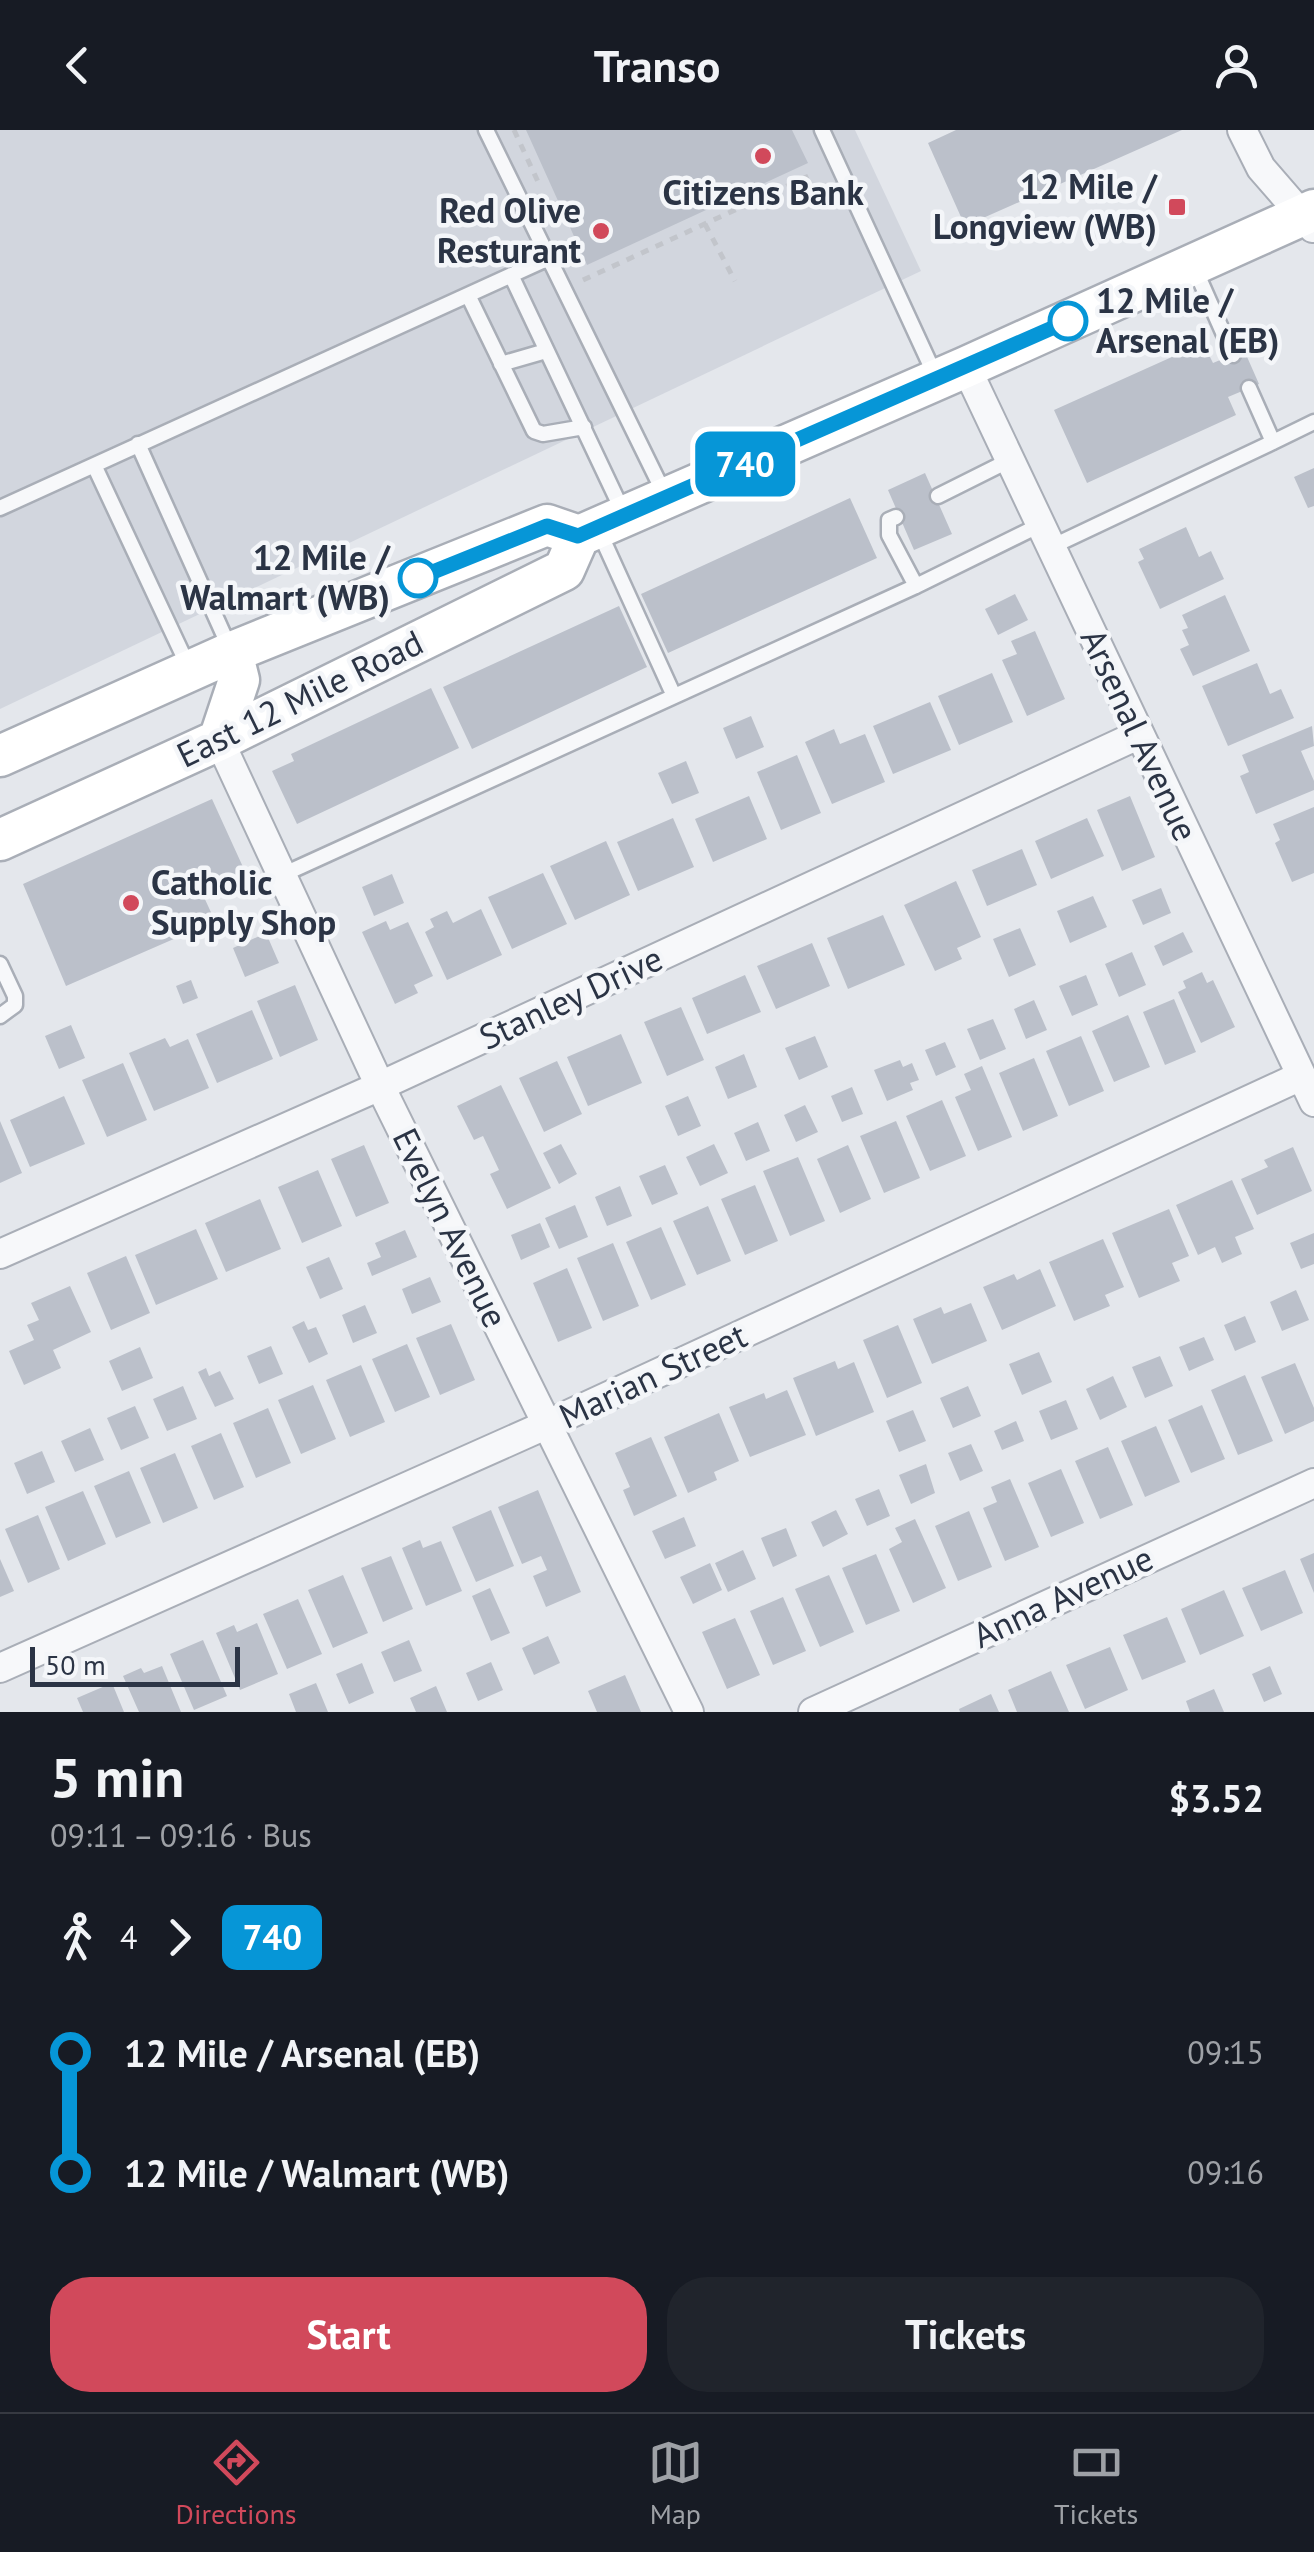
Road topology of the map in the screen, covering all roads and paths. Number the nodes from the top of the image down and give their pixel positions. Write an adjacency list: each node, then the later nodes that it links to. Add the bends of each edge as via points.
1 (486, 130): 9 (lane)
2 (514, 130): 6 (path)
3 (822, 130): 18 (lane)
4 (1242, 130): 7 (street, via 1261,168)
5 (811, 175): 8 (path)
6 (545, 197)
7 (1309, 218): 11 (main road, East 12 Mile Road)
8 (705, 224): 10 (path, via 583,281); 13 (path)
9 (549, 258): 12 (lane); 27 (lane)
10 (576, 264)
11 (1193, 264): 16 (lane); 18 (main road, East 12 Mile Road)
12 (511, 275): 14 (lane); 15 (lane)
13 (734, 281)
14 (468, 295): 17 (lane); 23 (lane)
15 (546, 351): 17 (lane); 21 (lane)
16 (1233, 355)
17 (501, 364): 21 (lane, via 534,431)
18 (952, 374): 24 (street, Arsenal Avenue); 27 (main road, East 12 Mile Road)
19 (1248, 388): 22 (lane)
20 (1314, 422): 22 (lane)
21 (584, 427): 30 (lane)
22 (1272, 442): 31 (lane)
23 (138, 444): 25 (lane); 33 (lane)
24 (1010, 460): 26 (lane); 31 (street, Arsenal Avenue)
25 (94, 464): 28 (lane); 34 (lane)
26 (938, 496)
27 (667, 498): 30 (main road, East 12 Mile Road)
28 (0, 508)
29 (896, 516): 32 (lane, via 889,520 889,535)
30 (600, 527): 33 (main road, East 12 Mile Road, via 547,526); 35 (lane); 37 (main road, East 12 Mile Road, via 564,570)
31 (1046, 536): 32 (lane); 36 (street, Arsenal Avenue)
32 (916, 586): 35 (lane)
33 (232, 652): 34 (main road, East 12 Mile Road); 37 (main road, via 239,680)
34 (190, 670): 38 (main road, East 12 Mile Road)
35 (674, 696): 40 (lane)
36 (1138, 734): 43 (street, Arsenal Avenue); 44 (street, Stanley Drive)
37 (219, 740): 39 (main road, East 12 Mile Road); 40 (street, Evelyn Avenue)
38 (0, 756)
39 (0, 840)
40 (282, 875): 44 (street, Evelyn Avenue)
41 (0, 964): 42 (lane, via 15,1005)
42 (0, 1016)
43 (1301, 1076): 45 (street, Arsenal Avenue); 47 (street, Marian Street)
44 (380, 1086): 46 (street, Stanley Drive); 47 (street, Evelyn Avenue)
45 (1314, 1102)
46 (0, 1254)
47 (548, 1424): 49 (street, Marian Street); 50 (street, Evelyn Avenue)
48 (1314, 1483): 51 (street, Anna Avenue)
49 (0, 1668)
50 (688, 1712)
51 (813, 1712)

